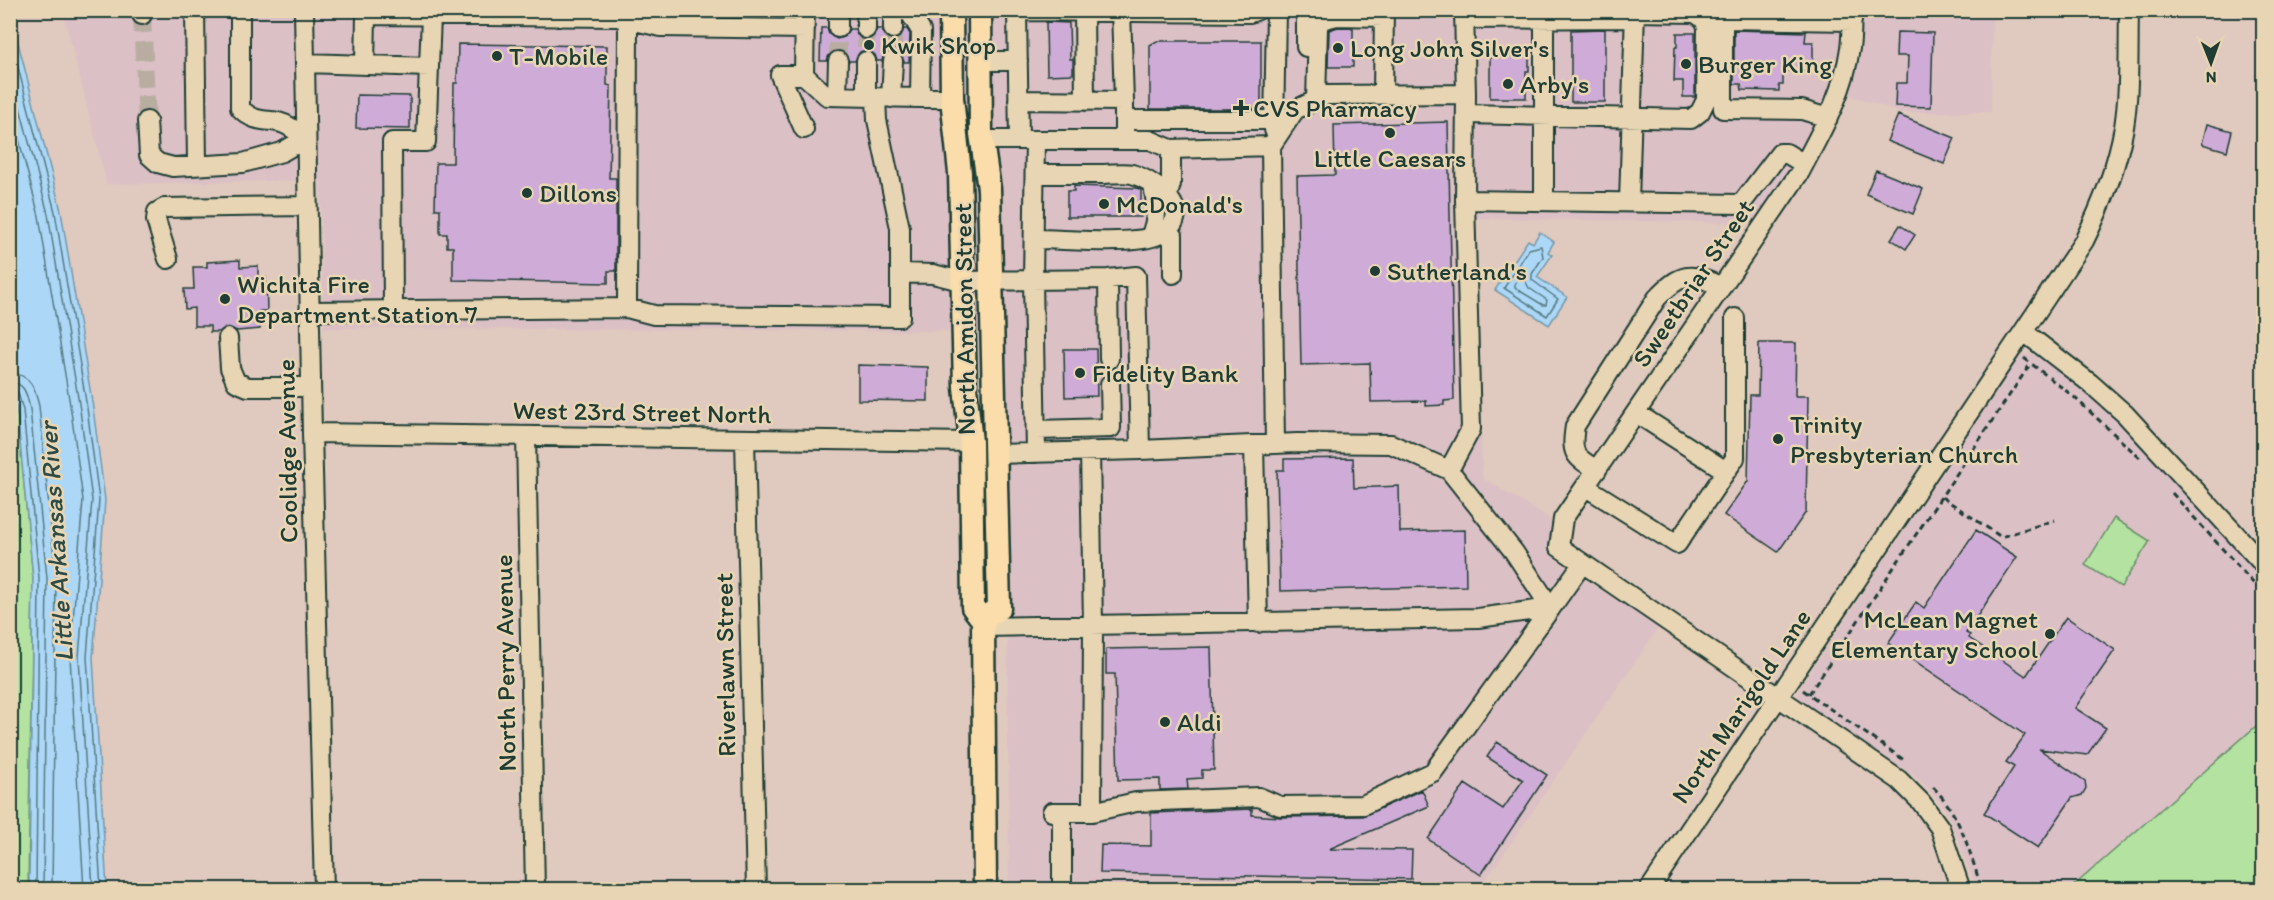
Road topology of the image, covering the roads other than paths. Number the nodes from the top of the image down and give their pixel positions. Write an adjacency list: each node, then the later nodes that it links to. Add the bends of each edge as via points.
1 (195, 10): 55 (street)
2 (238, 10): 50 (street, via 240,108 248,116 290,127)
3 (304, 10): 28 (street, Coolidge Avenue)
4 (893, 10): 22 (street)
5 (901, 10): 36 (street, via 910,13 921,31)
6 (951, 10): 37 (main road, North Amidon Street)
7 (980, 10): 25 (main road, North Amidon Street)
8 (1258, 10): 13 (street)
9 (1276, 10): 49 (street)
10 (1306, 10): 41 (street)
11 (2129, 10): 77 (street, North Marigold Lane, via 2127,101 2111,176 2084,241)
12 (1084, 11): 13 (street); 26 (street, via 1017,11); 39 (street)
13 (1121, 11): 40 (street)
14 (1635, 13): 17 (street); 44 (street); 44 (street, via 1695,13 1704,18 1706,100 1691,119)
15 (1384, 14): 33 (street); 41 (street, via 1321,20)
16 (1464, 15): 17 (street); 32 (street)
17 (1544, 15): 43 (street)
18 (431, 16): 19 (street); 29 (street, via 366,15); 30 (street)
19 (627, 16): 21 (street, via 661,27); 73 (street)
20 (1852, 16): 45 (street, Sweetbriar Street, via 1850,48); 45 (street, via 1723,19 1723,109 1802,110)
21 (805, 20): 31 (street)
22 (893, 29)
23 (838, 61): 34 (street)
24 (866, 61): 35 (street)
25 (980, 61): 26 (street); 51 (main road, North Amidon Street)
26 (1018, 61): 38 (street)
27 (893, 62): 35 (street)
28 (305, 63): 29 (street); 50 (street, Coolidge Avenue)
29 (365, 65): 30 (street)
30 (429, 67): 74 (street, via 426,142 392,142)
31 (804, 75): 34 (street, via 827,96); 48 (street, via 780,75)
32 (1466, 94): 33 (street); 42 (street)
33 (1383, 95): 41 (street, via 1326,96)
34 (837, 96): 35 (street)
35 (878, 97): 36 (street); 66 (street, via 877,120 900,228)
36 (920, 98): 37 (street)
37 (952, 98): 69 (main road, North Amidon Street, via 960,173)
38 (1018, 100): 39 (street); 52 (street)
39 (1084, 100): 40 (street)
40 (1124, 101): 46 (street)
41 (1311, 103): 49 (street, via 1295,110)
42 (1466, 114): 43 (street); 59 (street)
43 (1538, 114): 44 (street); 60 (street)
44 (1631, 118): 61 (street)
45 (1828, 118): 56 (street, Sweetbriar Street)
46 (1124, 120): 49 (street, via 1197,119 1214,130); 53 (street)
47 (147, 121): 55 (street, via 149,155 158,163 172,167)
48 (804, 129)
49 (1274, 134): 54 (street); 88 (street)
50 (306, 138): 55 (street, via 282,152 243,163); 62 (street, Coolidge Avenue)
51 (982, 140): 52 (street); 70 (main road, North Amidon Street, via 989,189)
52 (1027, 140): 53 (street); 57 (street)
53 (1124, 140): 54 (street, via 1150,140)
54 (1170, 149): 58 (street, via 1171,184)
55 (197, 164)
56 (1804, 164): 61 (street, via 1780,153 1741,204); 72 (street, Sweetbriar Street)
57 (1035, 174): 58 (street, via 1131,174); 64 (street)
58 (1161, 191): 64 (street, via 1176,208 1176,219 1171,228 1150,237)
59 (1465, 200): 60 (street); 94 (street, via 1471,429)
60 (1538, 201): 61 (street)
61 (1629, 202)
62 (307, 206): 65 (street, via 164,208 157,212 156,220); 75 (street, Coolidge Avenue)
63 (1173, 235): 67 (street)
64 (1035, 239): 71 (street)
65 (168, 259)
66 (901, 273): 69 (street); 73 (street, via 900,317 654,315)
67 (1173, 274)
68 (1108, 279): 71 (street); 79 (street); 90 (street, via 1136,276)
69 (961, 280): 70 (street); 87 (main road, North Amidon Street)
70 (991, 280): 71 (street); 93 (main road, North Amidon Street)
71 (1033, 280): 83 (street)
72 (1721, 287): 82 (street, Sweetbriar Street); 95 (street, via 1703,277 1685,276 1657,298 1575,426 1572,447 1581,461)
73 (627, 308): 74 (street)
74 (393, 310): 75 (street)
75 (309, 311): 81 (street, Coolidge Avenue)
76 (1735, 318): 96 (street, via 1735,458)
77 (2024, 332): 99 (street, via 2125,414); 104 (street, North Marigold Lane)
78 (228, 338): 81 (street, via 230,368 236,382 248,387)
79 (1109, 359)
80 (1110, 384): 83 (street, via 1111,428)
81 (311, 387): 84 (street, Coolidge Avenue)
82 (1636, 413): 95 (street, Sweetbriar Street); 96 (street)
83 (1036, 430): 92 (street)
84 (312, 434): 85 (street, West 23rd Street North); 106 (street, Coolidge Avenue)
85 (526, 436): 86 (street, West 23rd Street North); 107 (street, North Perry Avenue)
86 (745, 440): 87 (street, West 23rd Street North); 108 (street, Riverlawn Street)
87 (971, 442): 102 (main road, North Amidon Street, via 973,608)
88 (1275, 444): 89 (street); 94 (street, via 1391,444)
89 (1254, 445): 90 (street); 101 (street)
90 (1140, 450): 91 (street)
91 (1090, 452): 92 (street); 103 (street)
92 (1036, 453): 93 (street)
93 (995, 454): 102 (main road, North Amidon Street, via 999,608)
94 (1449, 470): 100 (street, via 1514,552)
95 (1597, 470): 97 (street, Sweetbriar Street)
96 (1726, 471): 97 (street, via 1677,544)
97 (1586, 487): 98 (street, Sweetbriar Street, via 1563,519 1559,547)
98 (1582, 564): 100 (street); 104 (street)
99 (2264, 565)
100 (1551, 609): 101 (street, via 1478,618); 105 (street, via 1433,771 1363,805 1280,806 1259,797 1136,802)
101 (1258, 623): 103 (street)
102 (983, 624): 103 (street); 109 (main road, North Amidon Street)
103 (1093, 626): 105 (street)
104 (1778, 697): 111 (street, North Marigold Lane); 112 (street, via 1890,773 1922,802 1940,828)
105 (1092, 812): 110 (street, via 1057,812)
106 (324, 890)
107 (535, 890)
108 (756, 890)
109 (985, 890)
110 (1062, 890)
111 (1649, 890)
112 (1961, 890)

